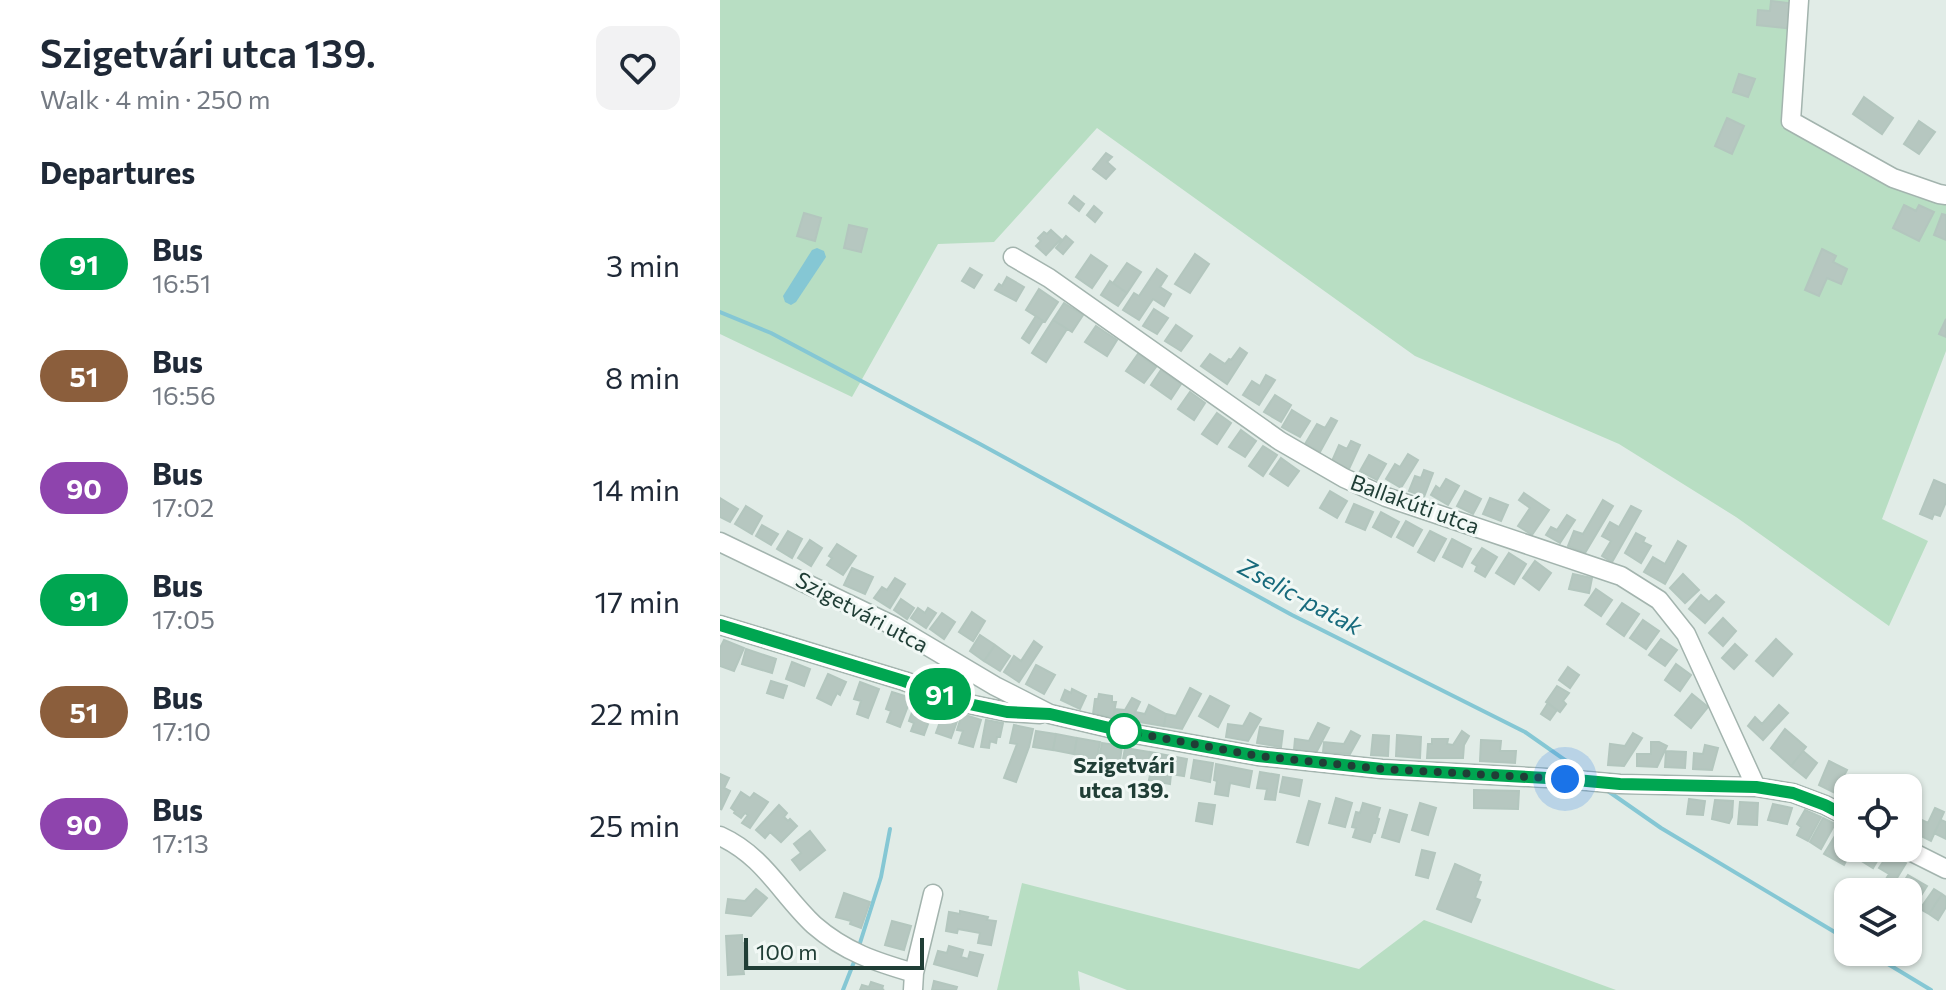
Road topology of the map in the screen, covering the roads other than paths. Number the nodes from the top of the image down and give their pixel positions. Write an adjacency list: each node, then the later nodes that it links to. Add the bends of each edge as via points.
1 (1799, 0): 2 (street, via 1791,121 1893,178)
2 (1946, 195)
3 (1013, 257): 7 (street, Ballakúti utca, via 1280,441 1344,478 1621,576 1659,600 1686,634)
4 (720, 542): 6 (street, Szigetvári utca, via 894,626)
5 (720, 625): 6 (street, via 969,704)
6 (1050, 714): 7 (street, Szigetvári utca, via 1258,756 1382,769)
7 (1756, 787): 8 (street, Szigetvári utca, via 1793,793)
8 (1834, 810)
9 (720, 836): 13 (street, via 758,861 839,944)
10 (1922, 857): 11 (street)
11 (1946, 869)
12 (933, 894): 13 (street)
13 (913, 982)

